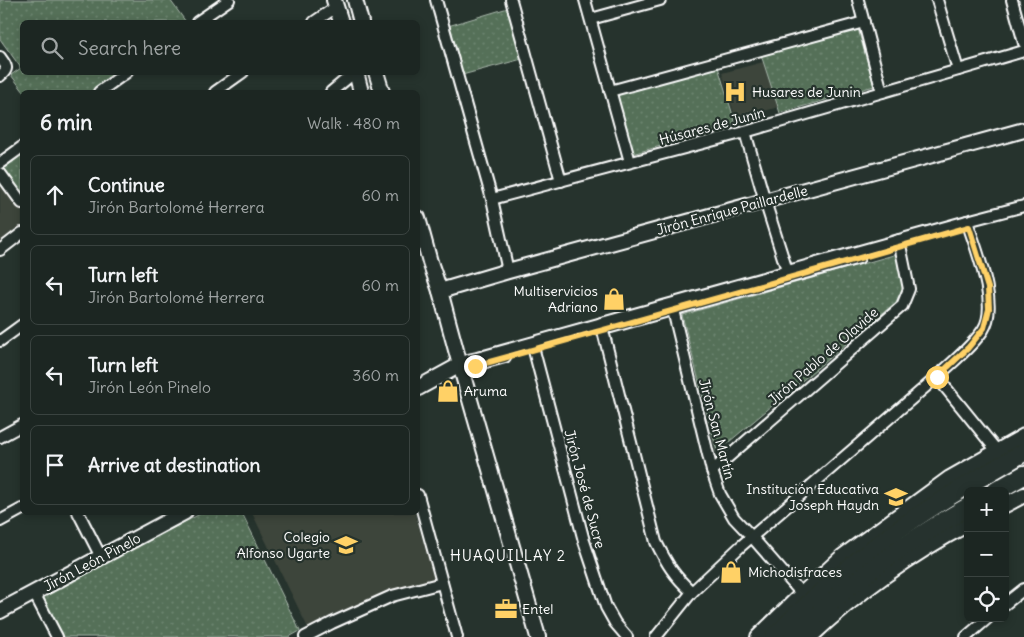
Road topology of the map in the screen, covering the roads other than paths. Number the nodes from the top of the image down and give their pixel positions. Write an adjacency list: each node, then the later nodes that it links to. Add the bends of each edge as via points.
1 (229, 0): 12 (street)
2 (355, 0): 15 (street)
3 (436, 0): 41 (street)
4 (511, 0): 40 (street)
5 (585, 0): 11 (street)
6 (660, 0): 11 (street)
7 (858, 0): 16 (street)
8 (937, 0): 20 (street)
9 (1012, 0): 17 (street)
10 (335, 3): 13 (street); 14 (street)
11 (591, 19): 32 (street)
12 (201, 20)
13 (316, 20)
14 (340, 20)
15 (360, 20)
16 (864, 22): 32 (street); 33 (street)
17 (1024, 43)
18 (1024, 51): 20 (street, Húsares de Junín)
19 (0, 57): 21 (street, via 7,69)
20 (958, 70): 33 (street, Húsares de Junín)
21 (2, 74)
22 (124, 75): 27 (street)
23 (239, 75): 28 (street)
24 (351, 75): 29 (street)
25 (356, 75): 30 (street)
26 (377, 75): 31 (street)
27 (103, 90)
28 (218, 90)
29 (332, 90)
30 (360, 90)
31 (381, 90)
32 (610, 91): 37 (street)
33 (882, 92): 35 (street, Húsares de Junín)
34 (1024, 130): 43 (street, Jirón Enrique Paillardelle)
35 (746, 132): 37 (street, Húsares de Junín); 43 (street)
36 (20, 149): 38 (street)
37 (630, 162): 40 (street, Húsares de Junín)
38 (0, 164)
39 (0, 173): 42 (street)
40 (561, 181): 41 (street, Húsares de Junín)
41 (492, 199): 53 (street)
42 (20, 200)
43 (765, 201): 53 (street, Jirón Enrique Paillardelle); 54 (street)
44 (1024, 206): 46 (street)
45 (1024, 212): 46 (street)
46 (968, 224): 49 (street); 62 (street, via 988,288 989,309 984,328)
47 (420, 225): 52 (street)
48 (20, 234): 51 (street)
49 (900, 243): 54 (street); 69 (street, Jirón Pablo de Olavide, via 909,289 902,306)
50 (420, 244): 52 (street)
51 (0, 250)
52 (430, 262): 55 (street)
53 (508, 270): 55 (street, Jirón Enrique Paillardelle)
54 (788, 274): 56 (street)
55 (440, 291): 61 (street)
56 (672, 307): 58 (street); 69 (street, Jirón San Martín)
57 (20, 326): 59 (street)
58 (602, 326): 60 (street); 85 (street, via 656,542 678,580)
59 (0, 341)
60 (533, 346): 61 (street, via 468,360); 95 (street, Jirón José de Sucre, via 584,541 606,607)
61 (460, 365): 63 (street); 94 (street)
62 (937, 377): 67 (street); 81 (street)
63 (420, 387)
64 (20, 426): 66 (street)
65 (1024, 436): 67 (street)
66 (0, 437)
67 (997, 451): 87 (street, via 950,478 861,543)
68 (1024, 452): 98 (highway, via 888,536 828,585)
69 (712, 471): 81 (street, Jirón San Martín, via 720,494 734,518)
70 (1024, 475): 71 (highway)
71 (1003, 487)
72 (1024, 495): 74 (street)
73 (420, 502): 83 (street)
74 (1009, 503)
75 (964, 509): 99 (highway, via 887,558 835,598)
76 (20, 510): 79 (street)
77 (80, 515): 82 (street)
78 (179, 515): 82 (street, Jirón León Pinelo)
79 (0, 521)
80 (964, 526): 100 (street, via 886,574)
81 (752, 537): 85 (street); 87 (street, Jirón San Martín)
82 (102, 557): 86 (street, Jirón León Pinelo)
83 (442, 583): 92 (street, via 392,596); 93 (street)
84 (1024, 589): 88 (street)
85 (692, 592): 96 (street)
86 (34, 594): 89 (street, Jirón León Pinelo); 91 (street)
87 (802, 594): 97 (street)
88 (1009, 601)
89 (0, 612)
90 (983, 622): 101 (street)
91 (57, 637)
92 (305, 637)
93 (457, 637)
94 (538, 637)
95 (627, 637)
96 (656, 637)
97 (758, 637)
98 (774, 637)
99 (793, 637)
100 (810, 637)
101 (966, 637)

